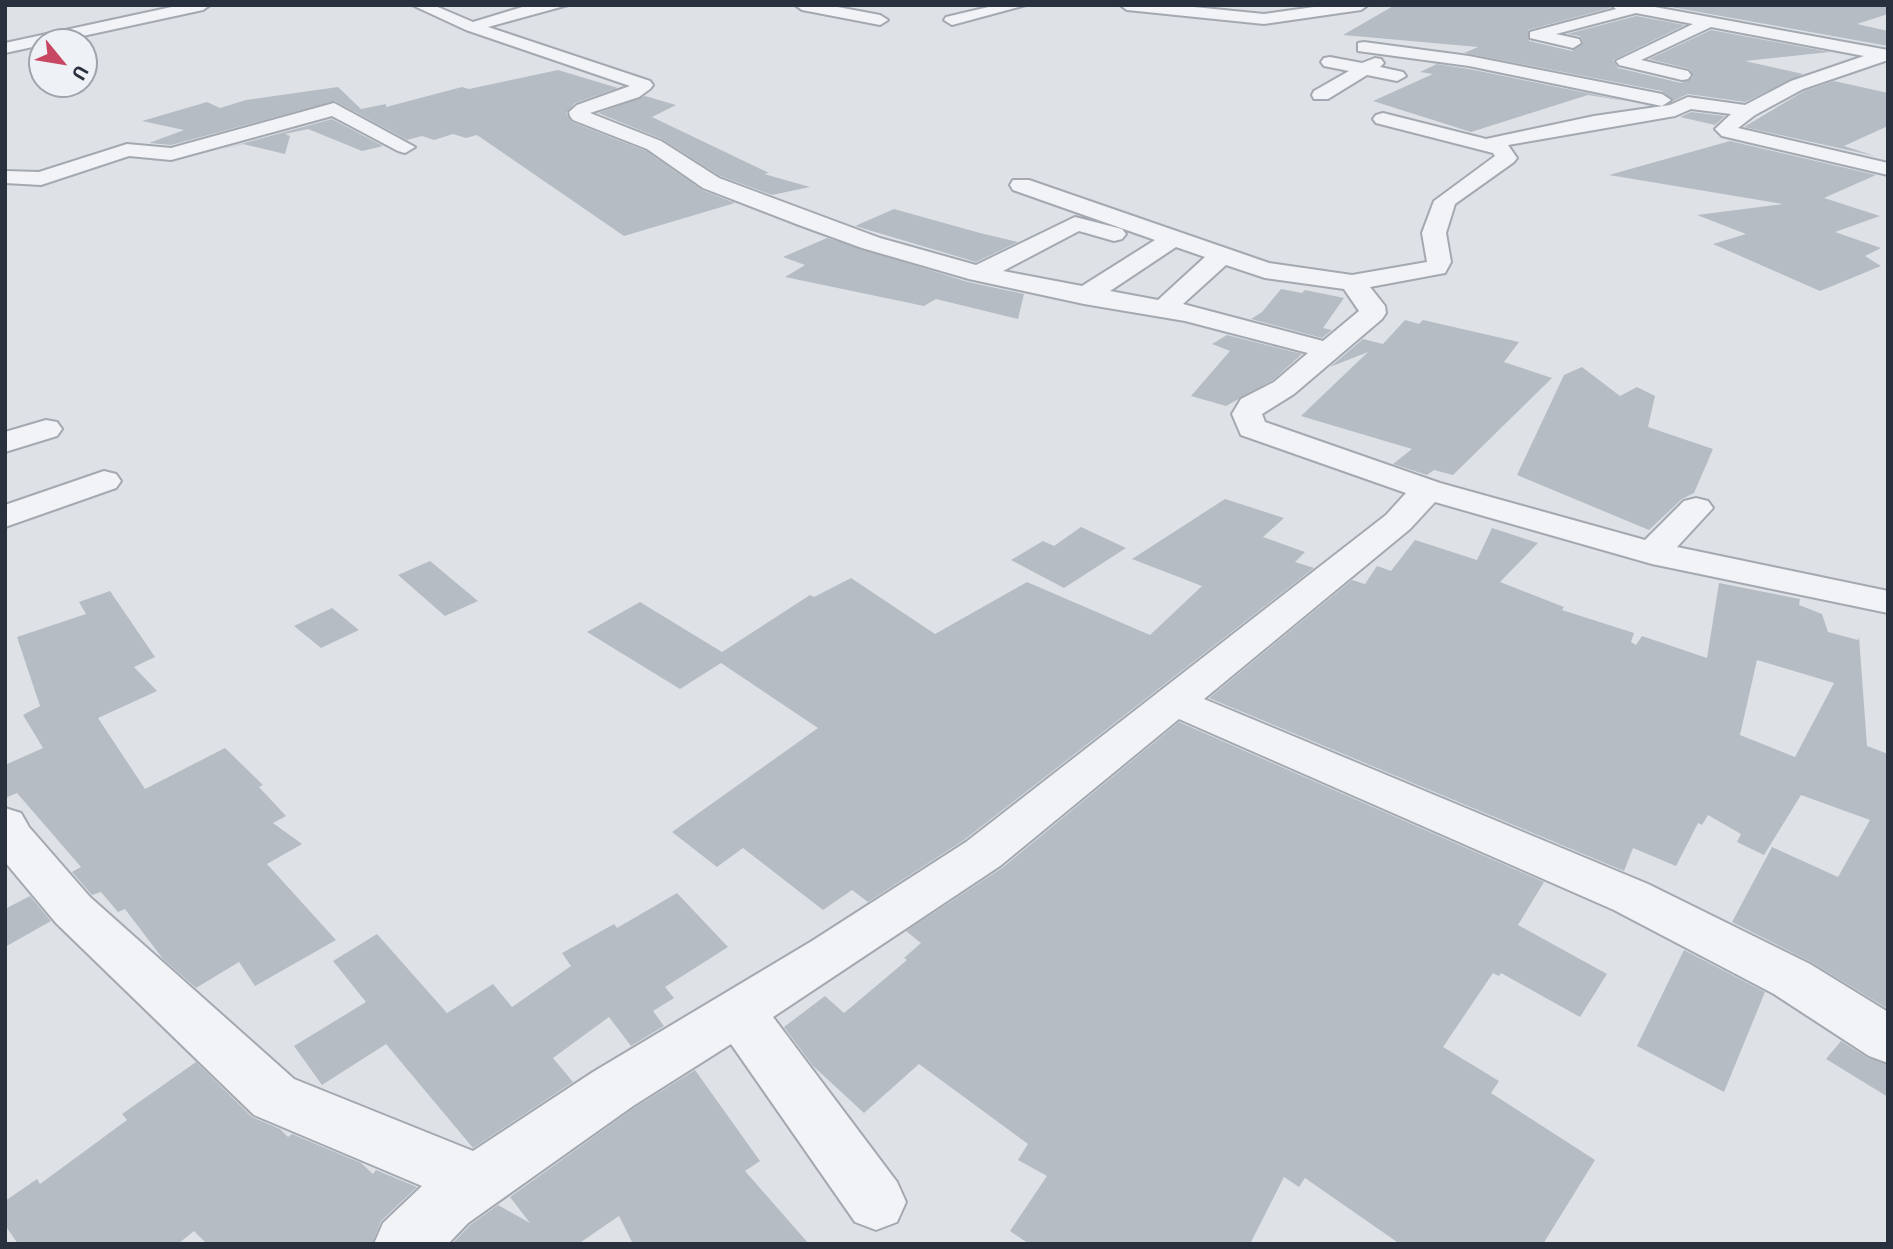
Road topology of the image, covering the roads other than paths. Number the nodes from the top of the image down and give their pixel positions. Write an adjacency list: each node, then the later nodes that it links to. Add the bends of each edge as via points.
1 (203, 5): 15 (street)
2 (419, 5): 12 (street)
3 (561, 5): 12 (street)
4 (802, 5): 9 (street)
5 (1019, 5): 10 (street)
6 (1127, 5): 7 (street, via 1264,19)
7 (1361, 5)
8 (1625, 7): 11 (street); 13 (street, via 1536,35)
9 (880, 20)
10 (952, 20)
11 (1707, 23): 17 (street); 21 (street, via 1625,61)
12 (472, 27): 34 (street, via 644,85 584,109 580,116 654,145 711,183 871,243)
13 (1573, 43)
14 (1364, 47): 16 (street)
15 (5, 48)
16 (1395, 51): 19 (street); 23 (street)
17 (1886, 55): 24 (street, via 1797,85)
18 (1330, 62): 19 (street)
19 (1365, 69): 20 (street, via 1405,78); 22 (street)
20 (1418, 74)
21 (1682, 75)
22 (1321, 95)
23 (1688, 103): 24 (street); 27 (street, via 1675,110 1495,141)
24 (1748, 111): 28 (street, via 1725,131)
25 (1384, 119): 27 (street)
26 (405, 147): 29 (street, via 334,109 171,154 127,150 41,179)
27 (1499, 148): 35 (street, via 1507,158 1445,201 1434,233 1436,268)
28 (1888, 169)
29 (5, 177)
30 (1021, 185): 31 (street)
31 (1138, 228): 32 (street); 34 (street, via 1119,235 1075,224)
32 (1174, 238): 33 (street); 36 (street)
33 (1222, 256): 35 (street, via 1265,270); 37 (street)
34 (978, 274): 36 (street)
35 (1352, 283): 38 (street, via 1373,313)
36 (1084, 296): 37 (street)
37 (1163, 309): 38 (street)
38 (1327, 350): 42 (street, via 1284,388 1252,405 1247,414 1252,428)
39 (46, 429): 40 (street)
40 (5, 443)
41 (104, 481): 44 (street)
42 (1428, 490): 45 (street); 47 (street, via 1398,522)
43 (1696, 508): 45 (street)
44 (5, 517)
45 (1651, 553): 46 (street)
46 (1888, 603)
47 (1175, 702): 49 (street, via 983,854); 50 (street, via 1643,902 1792,979)
48 (5, 825): 51 (street, via 73,910 274,1097)
49 (738, 1012): 51 (street, via 613,1089); 52 (street)
50 (1888, 1040)
51 (478, 1181): 53 (street, via 447,1203)
52 (876, 1202)
53 (405, 1244)

